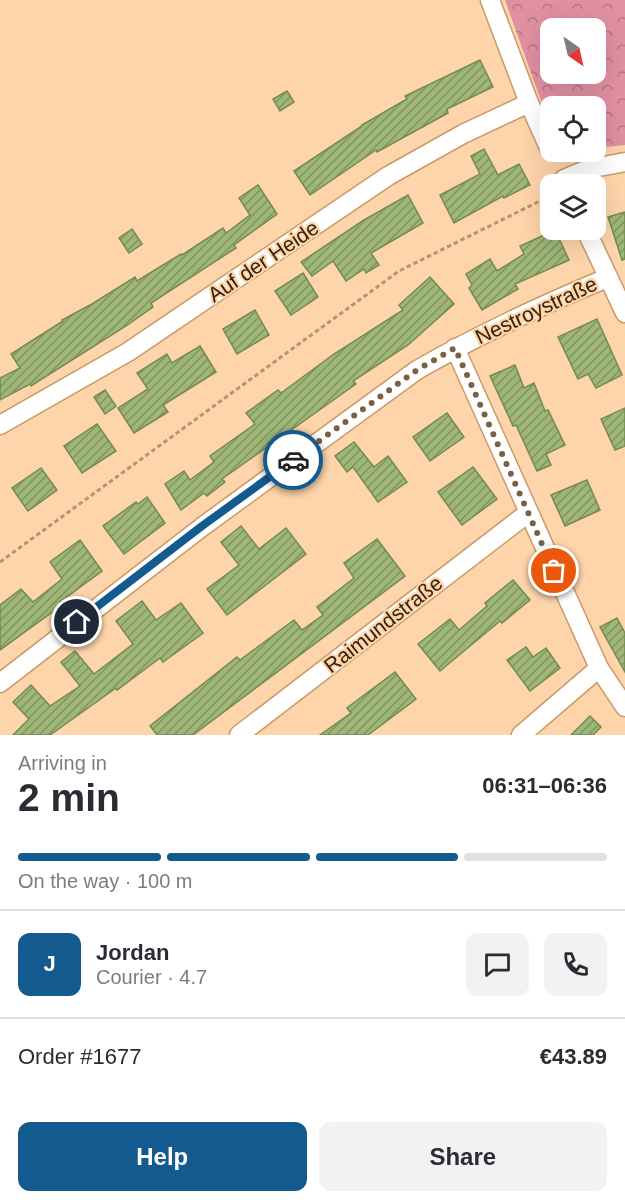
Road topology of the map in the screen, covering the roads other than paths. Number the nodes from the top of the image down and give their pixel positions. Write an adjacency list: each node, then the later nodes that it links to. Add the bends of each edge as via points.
1 (490, 0): 2 (street)
2 (530, 103): 3 (street); 10 (street, Auf der Heide, via 463,134 388,176 128,352)
3 (540, 126)
4 (625, 162): 5 (street)
5 (579, 174)
6 (590, 240): 7 (street)
7 (607, 278): 8 (street); 9 (street, Nestroystraße)
8 (625, 313)
9 (455, 348): 11 (street); 13 (street, Nestroystraße, via 417,370 202,526)
10 (0, 425)
11 (528, 513): 12 (street); 15 (street, Raimundstraße)
12 (599, 668): 14 (street); 16 (street)
13 (0, 683)
14 (625, 706)
15 (239, 735)
16 (521, 735)

